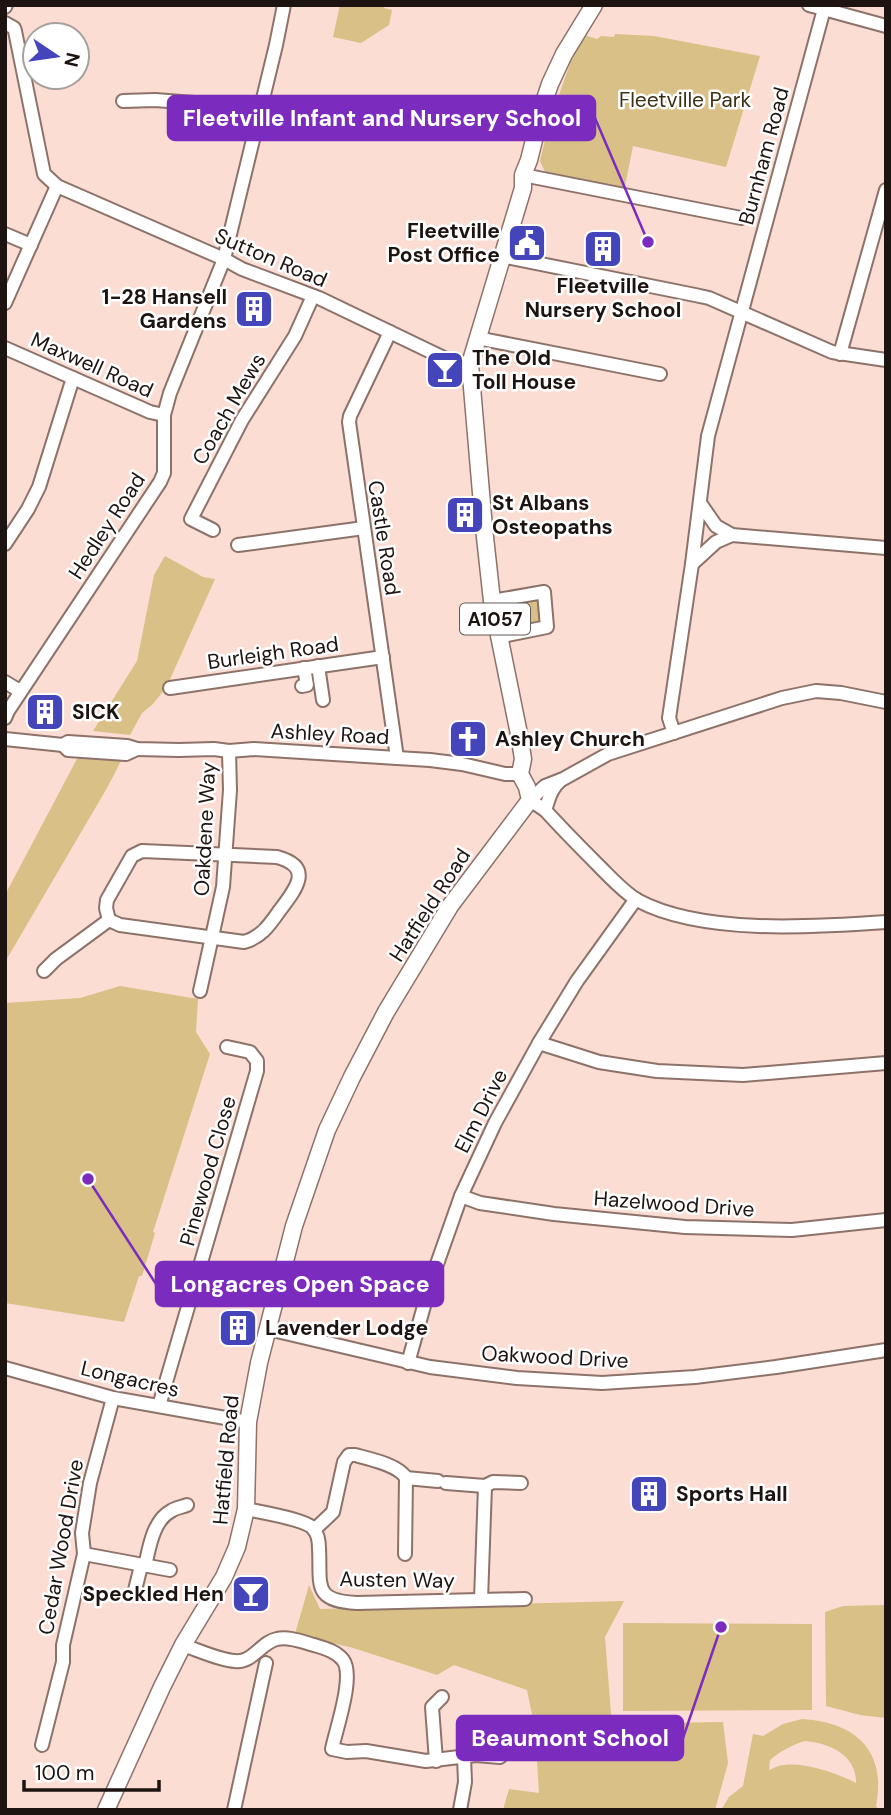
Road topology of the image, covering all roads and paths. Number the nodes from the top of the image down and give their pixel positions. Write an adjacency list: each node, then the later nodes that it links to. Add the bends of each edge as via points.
1 (284, 5): 8 (street, Hedley Road)
2 (594, 5): 9 (main road, A1057, via 554,75)
3 (809, 5): 4 (street)
4 (824, 9): 6 (street); 19 (street, Burnham Road)
5 (5, 23): 10 (street, via 14,28 44,174)
6 (886, 26)
7 (123, 101): 8 (street, via 195,103)
8 (258, 118): 16 (street, Hedley Road)
9 (523, 175): 12 (street); 15 (main road, A1057)
10 (57, 186): 14 (street); 16 (street, Sutton Road)
11 (886, 190): 23 (street)
12 (741, 218)
13 (5, 234): 14 (street)
14 (31, 245): 18 (street)
15 (501, 256): 19 (street, via 709,298); 21 (main road, A1057)
16 (224, 259): 17 (street, Sutton Road); 28 (street, Hedley Road)
17 (313, 296): 20 (street, Sutton Road); 31 (street, Coach Mews, via 191,519)
18 (5, 303)
19 (741, 312): 23 (street); 29 (street, Burnham Road, via 710,428)
20 (390, 332): 25 (street, Sutton Road, via 448,360); 30 (street, Castle Road, via 349,422)
21 (477, 338): 25 (main road, A1057); 26 (street)
22 (5, 348): 27 (street, Maxwell Road)
23 (840, 354): 24 (street)
24 (886, 360)
25 (470, 364): 37 (main road, A1057)
26 (660, 374)
27 (73, 378): 28 (street, Maxwell Road); 33 (street, via 39,487)
28 (164, 415): 45 (street, Hedley Road, via 160,482)
29 (700, 503): 32 (street, via 716,526); 36 (street, Burnham Road)
30 (364, 528): 34 (street); 39 (street, Castle Road)
31 (213, 530)
32 (732, 535): 35 (street); 36 (street, via 716,542)
33 (5, 544)
34 (238, 545)
35 (886, 548)
36 (692, 564): 49 (street, Burnham Road, via 668,719)
37 (492, 601): 38 (main road, A1057); 38 (street, via 544,592 547,627)
38 (498, 637): 53 (main road, A1057, via 519,734)
39 (383, 657): 40 (street, Burleigh Road); 52 (street, Castle Road)
40 (318, 667): 41 (street, Burleigh Road); 46 (street)
41 (304, 668): 43 (street, via 307,685); 44 (street, Burleigh Road)
42 (5, 682): 45 (street)
43 (302, 686)
44 (170, 688)
45 (20, 691): 48 (street, Hedley Road)
46 (323, 700)
47 (886, 702): 49 (street, via 816,691)
48 (5, 718)
49 (674, 733): 54 (street, via 608,754)
50 (5, 739): 51 (street, Ashley Road, via 97,748)
51 (229, 751): 52 (street, Ashley Road); 57 (street, Oakdene Way)
52 (397, 758): 53 (street, Ashley Road)
53 (520, 774): 55 (main road, A1057)
54 (563, 779): 55 (street, via 545,786); 56 (street, via 555,785)
55 (530, 800): 56 (street); 69 (main road, Hatfield Road, via 450,906 352,1077 306,1189)
56 (545, 810): 58 (street)
57 (226, 854): 59 (street, via 142,851 132,856 107,900); 61 (street, Oakdene Way); 61 (street, via 290,860 300,876 298,886 264,932 244,942)
58 (636, 899): 60 (street, via 671,914 725,923); 64 (street, Elm Drive)
59 (109, 920): 61 (street); 62 (street)
60 (886, 922)
61 (213, 938): 63 (street, Oakdene Way)
62 (44, 971)
63 (200, 991)
64 (539, 1043): 66 (street, via 599,1062 657,1072 743,1075); 67 (street, Elm Drive)
65 (227, 1046): 74 (street, Pinewood Close, via 250,1052 257,1071)
66 (886, 1063)
67 (461, 1196): 68 (street, Hazelwood Drive, via 554,1214 685,1227 792,1230); 71 (street, Elm Drive)
68 (886, 1220)
69 (268, 1329): 71 (street, Oakwood Drive); 75 (main road, Hatfield Road)
70 (886, 1350): 71 (street, Oakwood Drive, via 695,1377 602,1383 517,1378)
71 (408, 1363)
72 (5, 1368): 73 (street, Longacres)
73 (113, 1398): 74 (street, Longacres); 82 (street, Cedar Wood Drive, via 90,1483 82,1533)
74 (159, 1406): 75 (street, Longacres)
75 (248, 1422): 80 (main road, Hatfield Road)
76 (406, 1478): 78 (street); 81 (street, via 398,1469 349,1455 333,1512); 83 (street)
77 (521, 1483): 78 (street)
78 (485, 1486): 88 (street)
79 (187, 1505): 84 (street, via 164,1516)
80 (246, 1509): 81 (street, via 305,1523); 89 (main road, Hatfield Road, via 224,1577)
81 (314, 1530): 88 (street, Austen Way, via 321,1587 333,1601)
82 (84, 1554): 84 (street); 92 (street, Cedar Wood Drive)
83 (405, 1554)
84 (143, 1566): 85 (street); 86 (street)
85 (170, 1570)
86 (134, 1594)
87 (525, 1599): 88 (street, Austen Way)
88 (481, 1600)
89 (183, 1645): 95 (street, via 236,1662 247,1660 278,1638 332,1651 348,1671 332,1749); 96 (main road, Hatfield Road)
90 (266, 1663): 97 (street)
91 (432, 1702): 95 (street)
92 (41, 1745)
93 (464, 1757): 94 (street); 95 (street); 98 (street)
94 (500, 1757)
95 (436, 1760)
96 (106, 1810)
97 (234, 1810)
98 (460, 1810)

